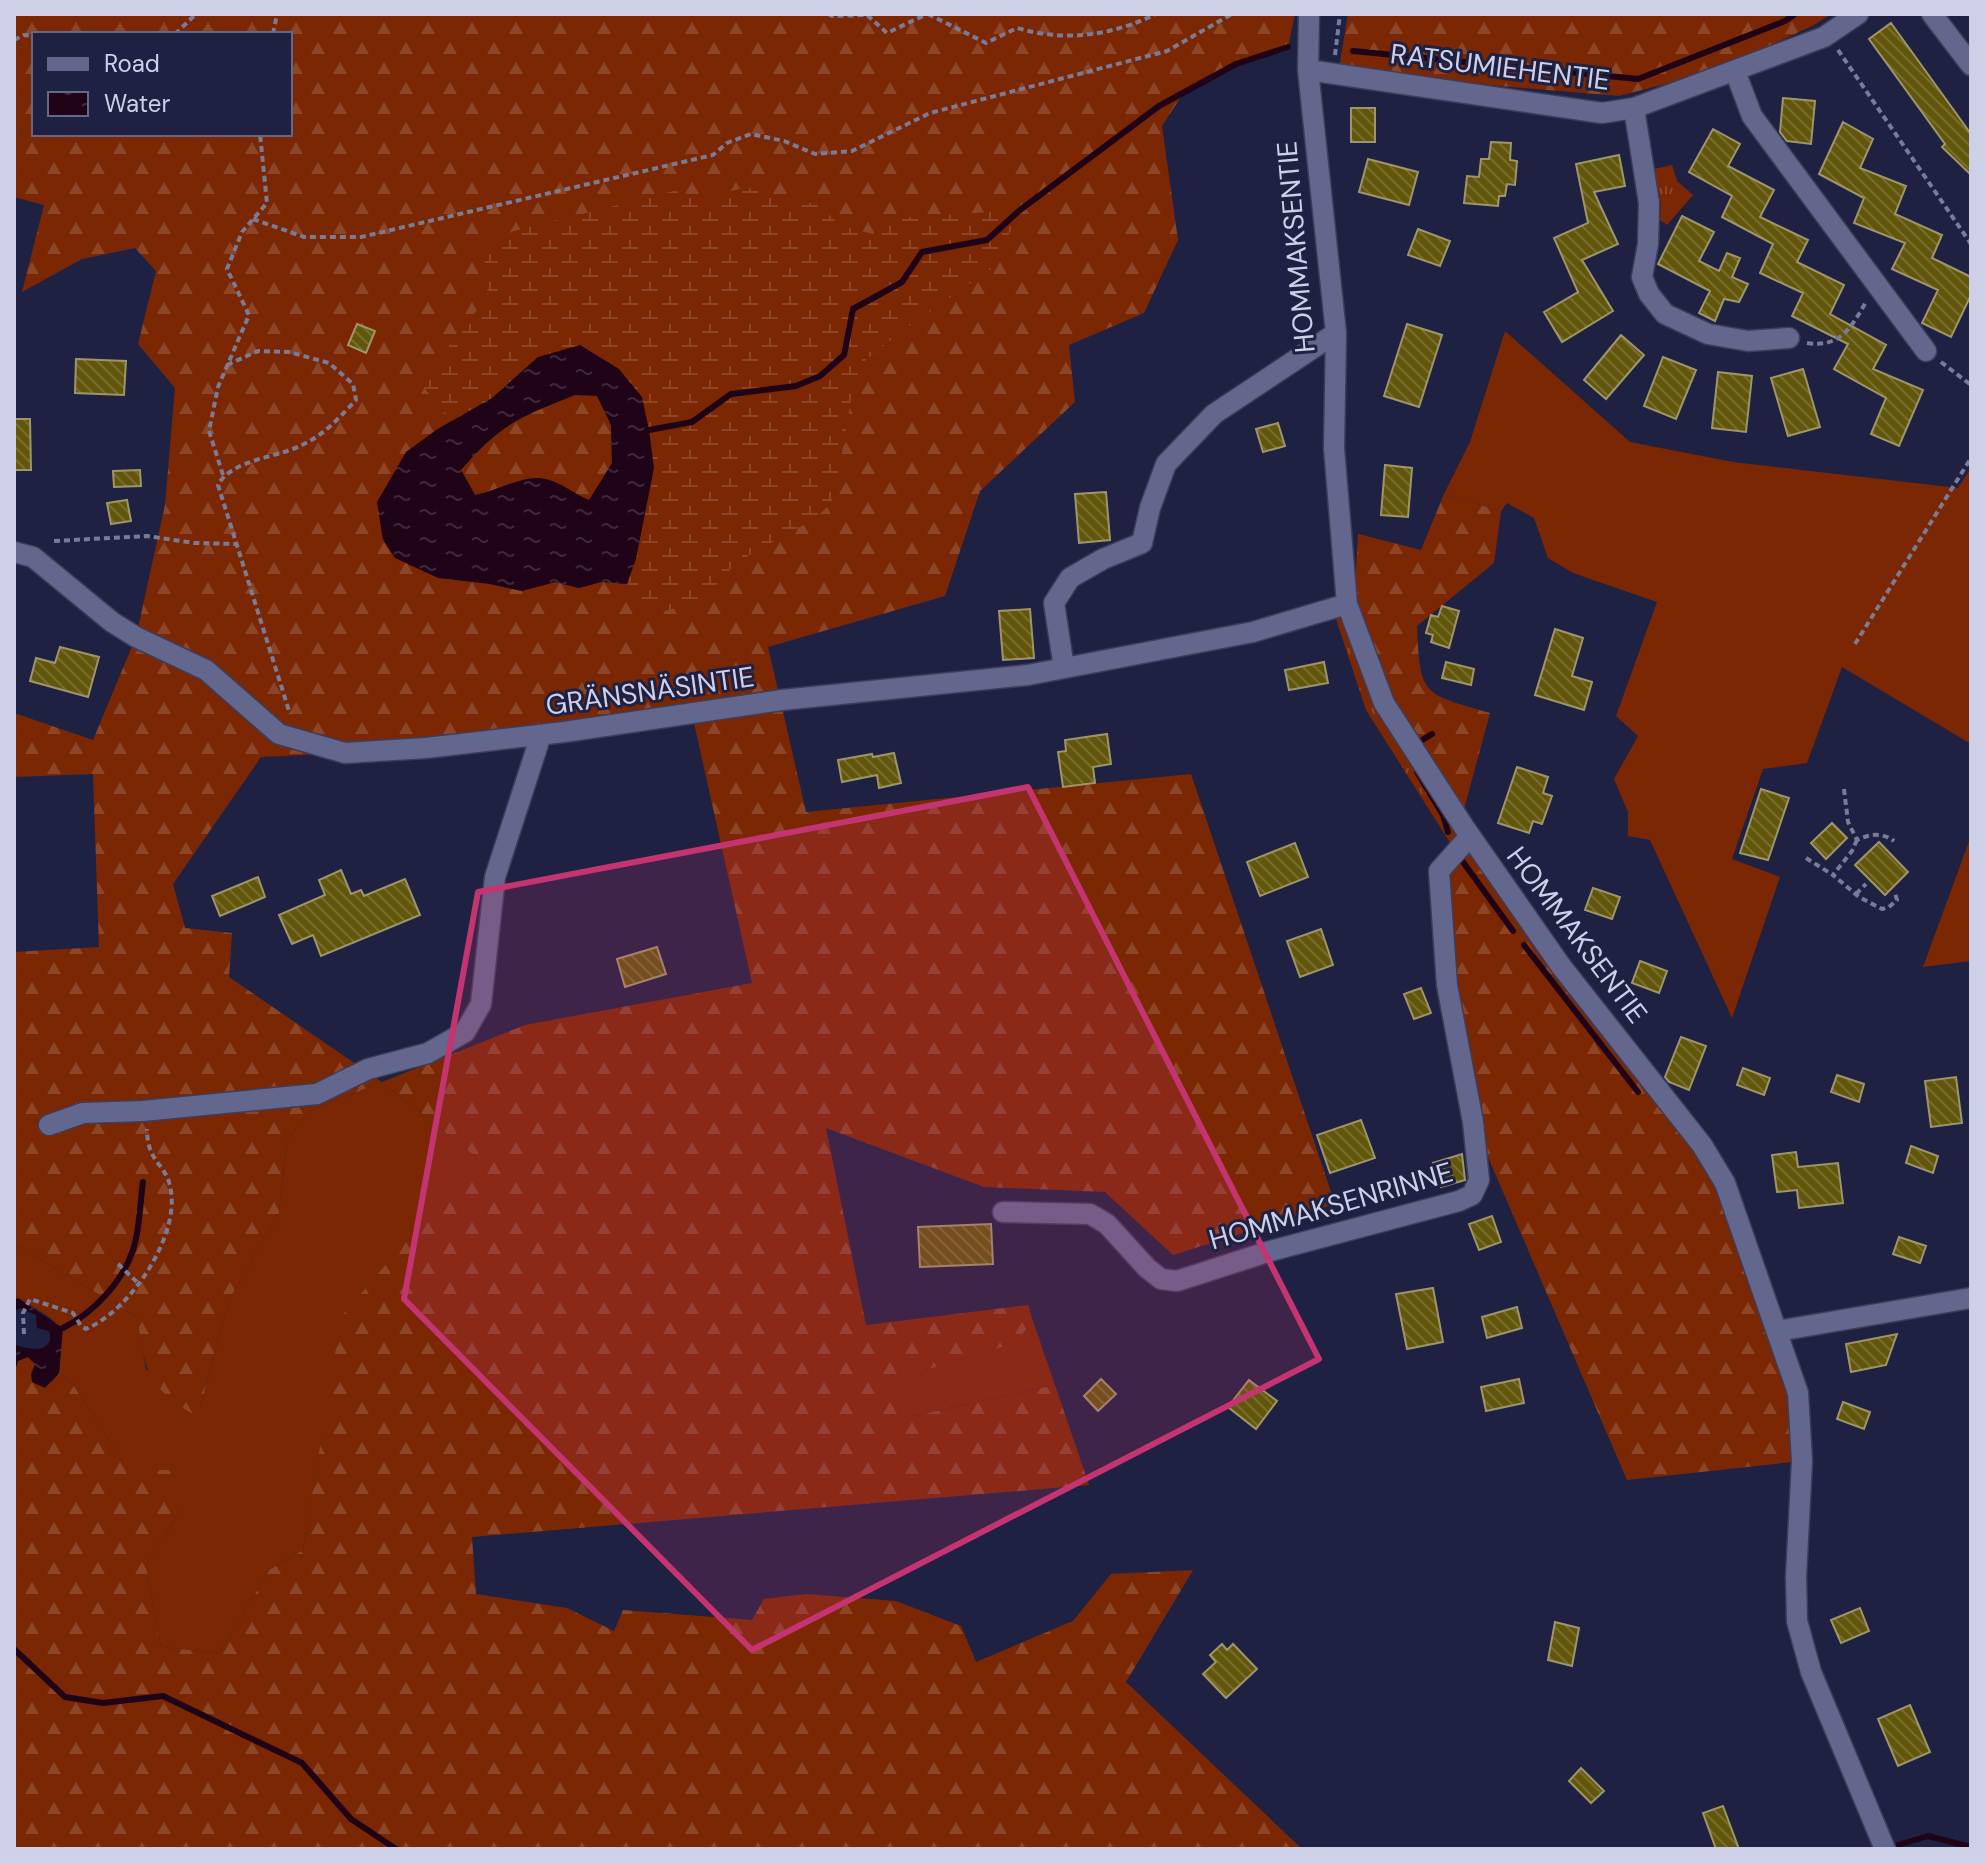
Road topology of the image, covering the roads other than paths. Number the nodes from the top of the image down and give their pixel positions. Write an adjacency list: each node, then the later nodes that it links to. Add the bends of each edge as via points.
1 (1858, 14): 6 (street, RATSUMIEHENTIE, via 1828,35)
2 (1932, 14): 4 (street)
3 (1308, 22): 5 (street, HOMMAKSENTIE)
4 (1971, 65)
5 (1308, 70): 7 (street, RATSUMIEHENTIE, via 1602,113); 8 (street, HOMMAKSENTIE)
6 (1735, 71): 7 (street, RATSUMIEHENTIE); 10 (street, via 1752,116)
7 (1634, 108): 9 (street, via 1649,203 1642,277 1649,294 1665,314 1708,334 1748,341)
8 (1336, 333): 12 (street, HOMMAKSENTIE, via 1334,448); 13 (street, via 1214,414 1166,464 1142,543 1070,578 1054,603)
9 (1789, 338)
10 (1926, 351)
11 (14, 552): 14 (street, GRÄNSNÄSINTIE, via 33,557 124,629 206,670 279,734 345,753)
12 (1347, 604): 13 (street, GRÄNSNÄSINTIE, via 1253,632); 15 (street, HOMMAKSENTIE, via 1384,703)
13 (1064, 668): 14 (street, GRÄNSNÄSINTIE, via 782,700)
14 (541, 735): 16 (street, via 495,877 481,1004 465,1032 428,1053 368,1069 317,1094 83,1113)
15 (1470, 836): 17 (street, HOMMAKSENRINNE, via 1439,871 1447,985 1478,1165 1472,1195 1177,1281 1161,1279 1107,1224 1090,1214); 19 (street, HOMMAKSENTIE, via 1530,924 1702,1145 1725,1183)
16 (49, 1125)
17 (1003, 1212)
18 (1971, 1298): 19 (street)
19 (1778, 1331): 20 (street, HOMMAKSENTIE, via 1798,1393 1802,1461 1797,1621 1811,1672)
20 (1885, 1849)

